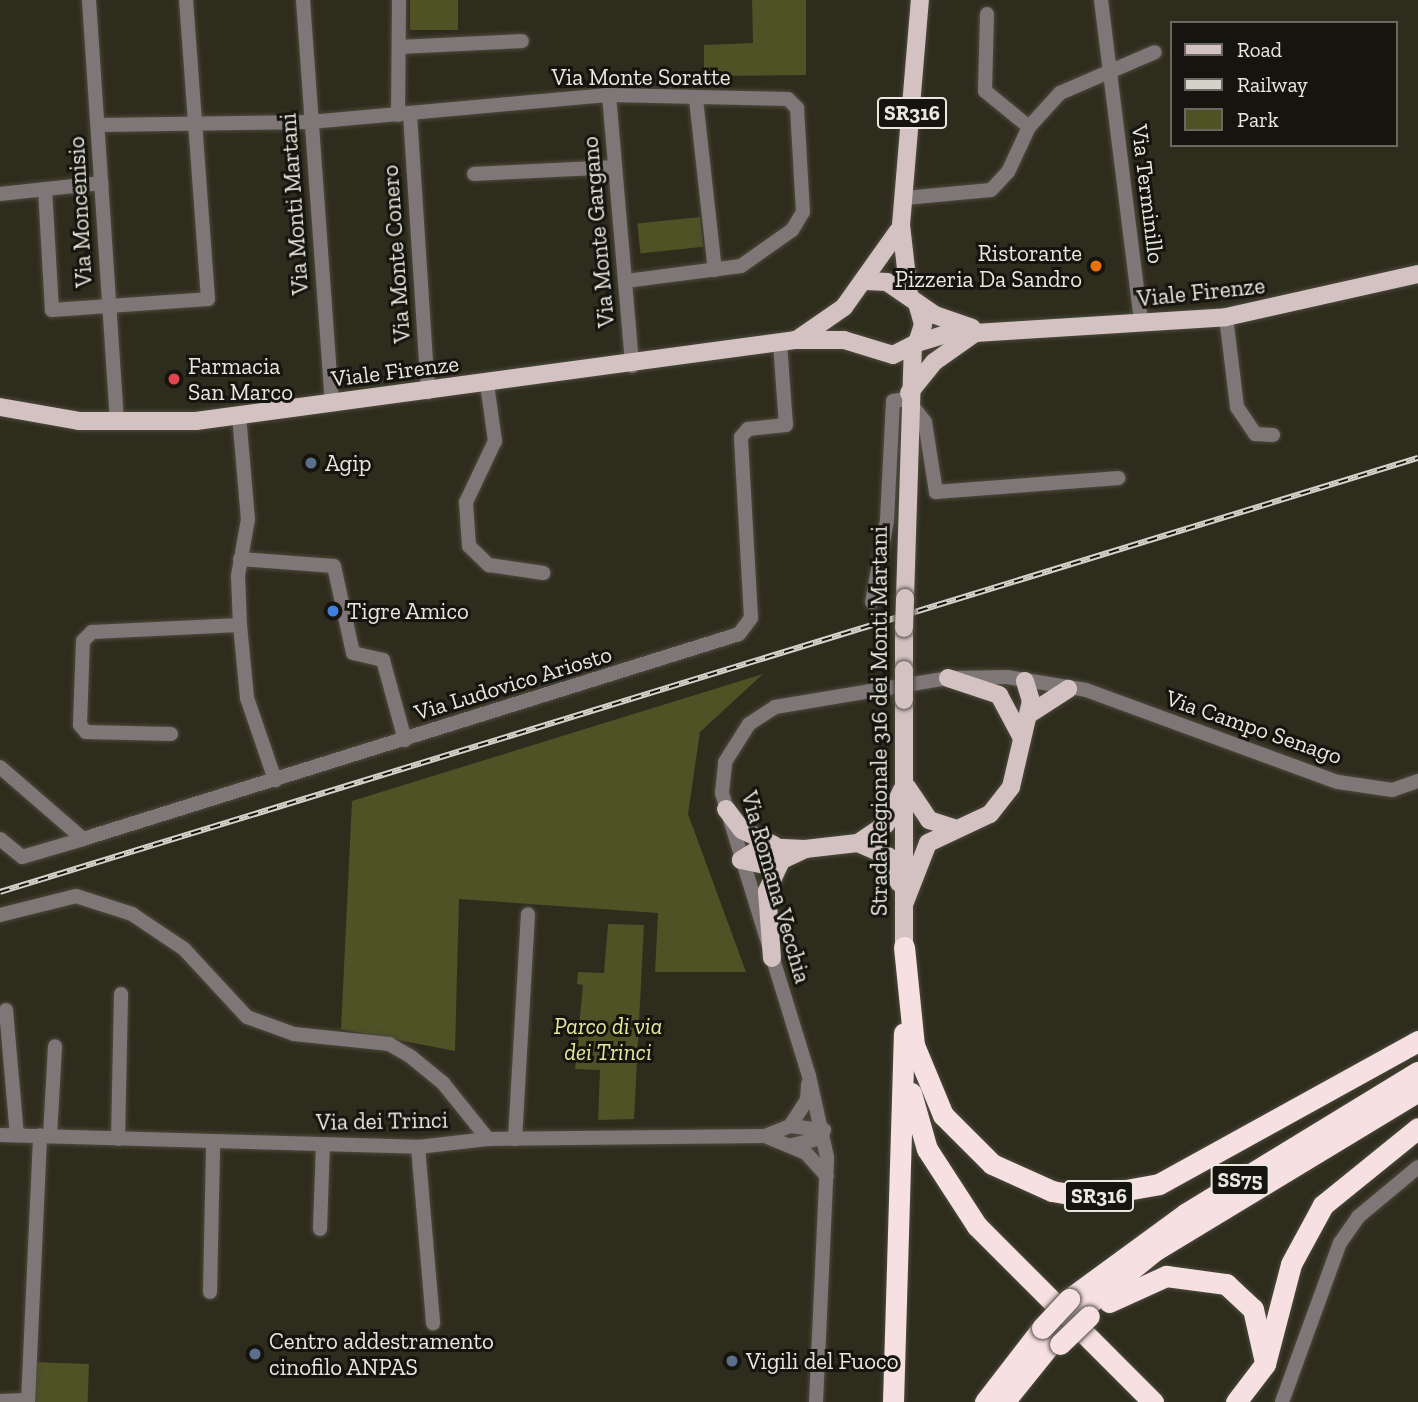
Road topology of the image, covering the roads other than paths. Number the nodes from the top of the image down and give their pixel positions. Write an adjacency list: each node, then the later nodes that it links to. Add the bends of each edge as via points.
1 (89, 0): 17 (street, Via Moncenisio)
2 (186, 0): 16 (street)
3 (303, 0): 15 (street, Via Monti Martani)
4 (399, 0): 9 (street)
5 (920, 0): 25 (main road, SR316)
6 (1101, 0): 11 (street, Via Terminillo)
7 (988, 14): 18 (street, via 985,91)
8 (522, 41): 9 (street)
9 (400, 47): 14 (street)
10 (1156, 52): 11 (street)
11 (1109, 70): 18 (street, via 1060,93); 35 (street, Via Terminillo)
12 (609, 95): 13 (street, Via Monte Soratte); 14 (street, Via Monte Soratte); 19 (street, Via Monte Gargano)
13 (696, 99): 27 (street); 27 (street, Via Monte Soratte, via 788,99 797,108 803,212 758,259)
14 (404, 114): 15 (street, Via Monte Soratte); 43 (street, Via Monte Conero)
15 (310, 122): 16 (street, Via Monte Soratte); 45 (street, Via Monti Martani)
16 (192, 124): 17 (street, Via Monte Soratte); 33 (street, via 208,299)
17 (98, 125): 22 (street, Via Moncenisio)
18 (1029, 127): 25 (street, via 1009,172 991,190)
19 (615, 167): 20 (street); 29 (street, Via Monte Gargano)
20 (474, 174)
21 (0, 183): 24 (street)
22 (102, 183): 23 (street); 33 (street, Via Moncenisio)
23 (45, 189): 24 (street); 33 (street, via 52,310)
24 (0, 194)
25 (905, 198): 26 (main road, SR316)
26 (901, 225): 30 (main road, SR316); 31 (main road, SR316)
27 (715, 270): 29 (street)
28 (1418, 274): 34 (main road, Viale Firenze)
29 (625, 281): 41 (street, Via Monte Gargano)
30 (866, 281): 31 (main road, Viale Firenze, via 887,282); 32 (main road, Viale Firenze / SR316)
31 (913, 300): 36 (main road, Viale Firenze); 39 (main road, SR316, via 923,324)
32 (844, 307): 37 (main road, Viale Firenze); 38 (main road, via 848,328)
33 (109, 309): 48 (street, Via Moncenisio)
34 (1226, 317): 35 (main road, Viale Firenze); 49 (street, via 1237,407 1255,434)
35 (1141, 323): 36 (main road, Viale Firenze)
36 (980, 332): 39 (main road, Viale Firenze); 44 (main road, via 934,362)
37 (788, 342): 38 (main road, Viale Firenze); 41 (main road, Viale Firenze); 60 (street, Via Ludovico Ariosto, via 787,418 781,430 748,429 741,437 747,628 651,666)
38 (863, 345): 40 (main road, Viale Firenze)
39 (915, 345): 40 (main road, Viale Firenze); 44 (main road, Strada Regionale 316 dei Monti Martani / SR316)
40 (883, 355): 44 (main road)
41 (632, 366): 42 (main road, Viale Firenze)
42 (487, 384): 43 (main road, Viale Firenze); 52 (street, via 495,441 466,502 469,546 489,565)
43 (428, 392): 45 (main road, Viale Firenze)
44 (907, 398): 50 (street, via 925,422 936,492); 53 (street, via 892,401 887,520); 64 (main road, Strada Regionale 316 dei Monti Martani / SR316, bridge)
45 (331, 404): 47 (main road, Viale Firenze)
46 (0, 407): 48 (main road, Viale Firenze)
47 (239, 415): 48 (main road, Viale Firenze); 51 (street, via 248,519)
48 (117, 422)
49 (1273, 435)
50 (1118, 478)
51 (240, 559): 54 (street); 60 (street, via 334,566 353,653 383,660)
52 (543, 573)
53 (872, 601)
54 (240, 625): 59 (street, via 92,632 83,641 80,725 86,732); 62 (street, via 247,698)
55 (948, 678): 56 (street, Via Romana Vecchia); 58 (main road, via 992,690); 65 (street, Via Romana Vecchia, via 761,714 739,735 725,762)
56 (1025, 681): 57 (street, Via Romana Vecchia); 58 (main road)
57 (1073, 689): 58 (main road); 63 (street, Via Campo Senago, via 1338,782 1392,790)
58 (1022, 716): 66 (main road, via 1018,765 1001,802 980,820)
59 (171, 734)
60 (405, 740): 62 (street, Via Ludovico Ariosto)
61 (0, 767): 68 (street)
62 (275, 779): 68 (street, Via Ludovico Ariosto)
63 (1418, 781)
64 (905, 784): 66 (main road, via 929,820); 69 (main road, via 886,824); 72 (main road, Strada Regionale 316 dei Monti Martani / SR316)
65 (726, 809): 70 (main road, via 742,830); 71 (street, Via Romana Vecchia)
66 (954, 828): 72 (main road, via 923,849)
67 (0, 839): 68 (street, Via Ludovico Ariosto, via 22,858)
68 (83, 839)
69 (858, 843): 70 (main road); 72 (main road, via 889,857)
70 (777, 854): 71 (main road); 76 (main road, via 767,891)
71 (741, 860): 76 (street, Via Romana Vecchia)
72 (905, 902): 75 (main road, Strada Regionale 316 dei Monti Martani / SR316)
73 (528, 914): 94 (street)
74 (0, 915): 93 (street, via 76,896 99,900 167,936 247,1017 270,1028 389,1044 443,1083)
75 (904, 947): 79 (highway, SR316, via 914,1045 943,1115 992,1164 1063,1193 1128,1194 1159,1184); 81 (highway, Strada Regionale 316 dei Monti Martani / SR316)
76 (772, 958): 83 (street, Via Romana Vecchia)
77 (121, 993): 92 (street)
78 (6, 1010): 89 (street)
79 (1418, 1041)
80 (55, 1046): 90 (street)
81 (904, 1046): 110 (highway, SR316); 114 (highway, SR316, via 913,1112 950,1189 977,1226)
82 (1418, 1072): 103 (highway, SS75, via 1185,1214)
83 (809, 1076): 85 (street, via 807,1100); 87 (street, Via Romana Vecchia)
84 (1418, 1091): 103 (highway, SS75, via 1154,1251)
85 (790, 1126): 87 (street, Via dei Trinci); 91 (street, Via dei Trinci)
86 (1418, 1128): 106 (highway, via 1323,1205 1292,1264)
87 (824, 1130): 97 (street, via 818,1139); 100 (street, Via Romana Vecchia)
88 (0, 1135): 89 (street, Via dei Trinci)
89 (17, 1135): 90 (street, Via dei Trinci)
90 (45, 1136): 92 (street, Via dei Trinci); 108 (street)
91 (765, 1136): 94 (street, Via dei Trinci); 97 (street, Via dei Trinci)
92 (118, 1139): 95 (street, Via dei Trinci)
93 (488, 1139): 94 (street, Via dei Trinci); 98 (street, Via dei Trinci)
94 (515, 1139)
95 (213, 1143): 96 (street, Via dei Trinci); 102 (street)
96 (323, 1145): 98 (street, Via dei Trinci); 101 (street)
97 (792, 1145): 100 (street, Via dei Trinci)
98 (418, 1147): 104 (street)
99 (1418, 1167): 116 (street, via 1358,1217 1340,1243)
100 (828, 1177): 109 (street, Via Romana Vecchia)
101 (320, 1229)
102 (210, 1292)
103 (1080, 1309): 105 (highway, SS75, bridge); 106 (highway, via 1149,1279 1211,1279 1253,1309)
104 (433, 1323)
105 (1053, 1336): 111 (highway, SS75); 112 (highway, SS75); 113 (highway)
106 (1265, 1364): 115 (highway)
107 (0, 1401): 108 (street)
108 (28, 1401)
109 (816, 1402)
110 (892, 1402)
111 (985, 1402)
112 (1004, 1402)
113 (1014, 1402)
114 (1153, 1402)
115 (1237, 1402)
116 (1282, 1402)

